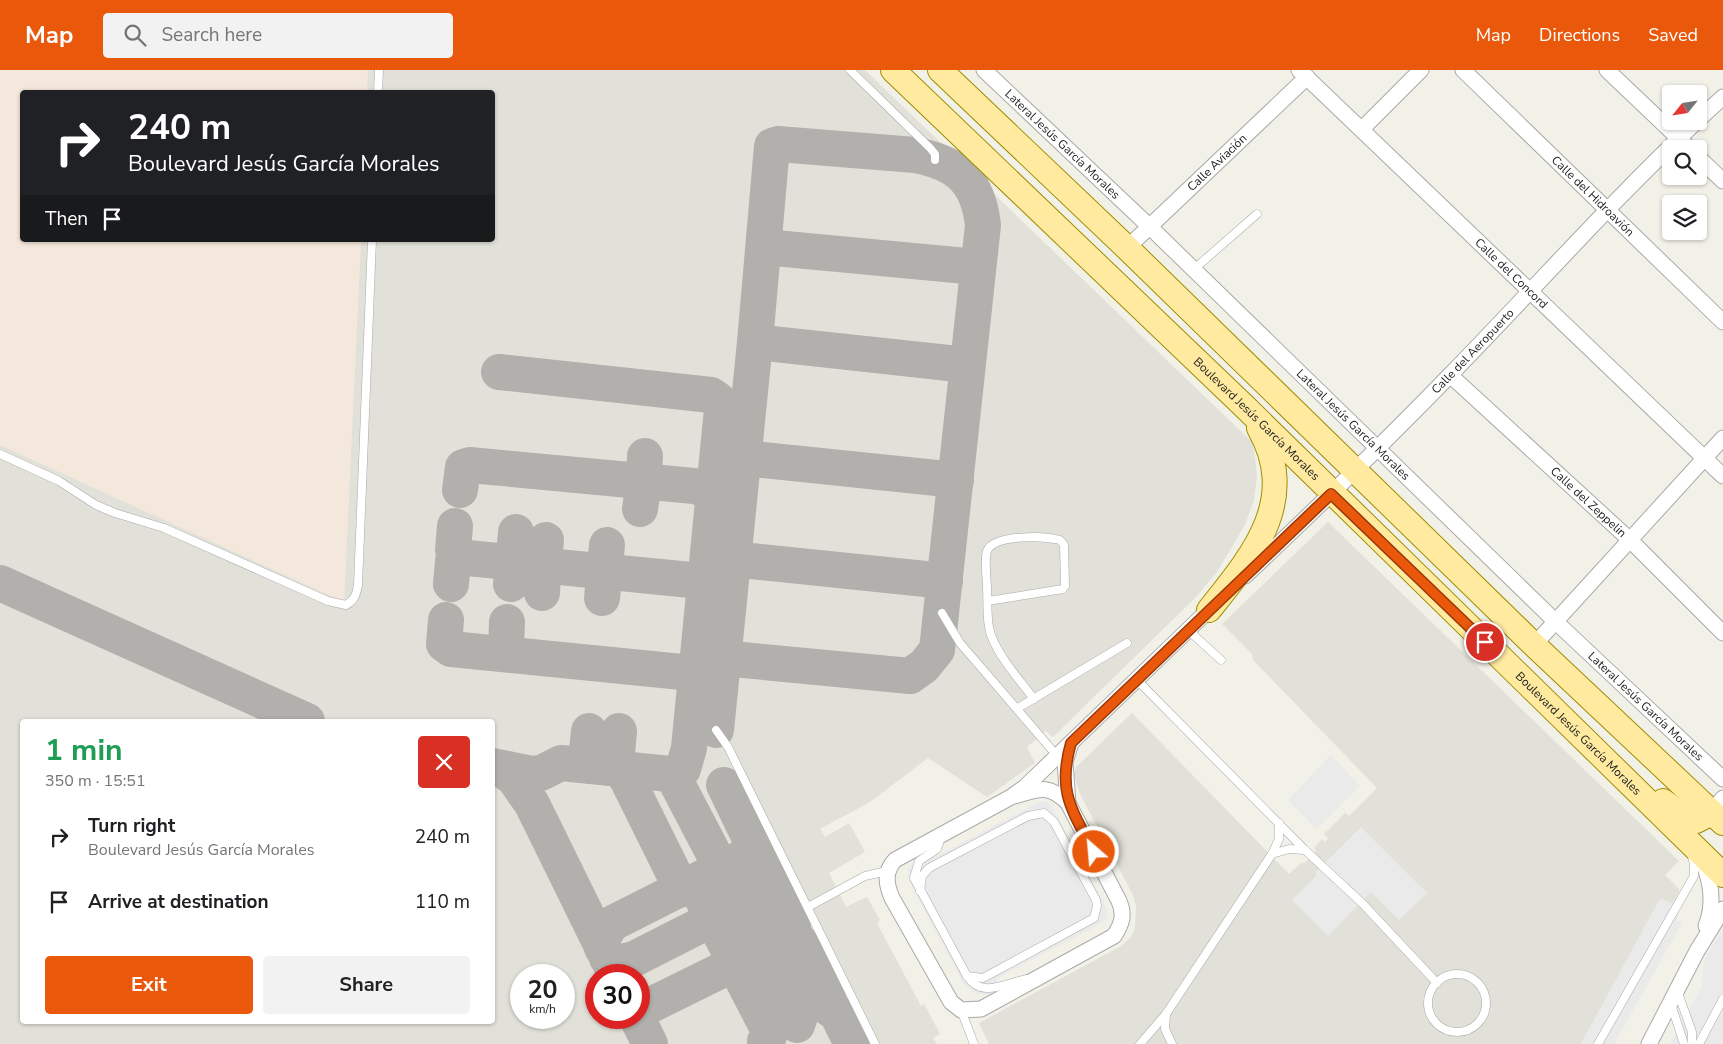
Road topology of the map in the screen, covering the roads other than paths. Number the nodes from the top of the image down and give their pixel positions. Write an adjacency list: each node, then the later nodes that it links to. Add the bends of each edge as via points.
1 (379, 70): 10 (lane)
2 (850, 70): 15 (lane, via 930,148)
3 (893, 70): 21 (main road, Boulevard Jesús García Morales)
4 (940, 70): 24 (main road)
5 (984, 70): 22 (street, Lateral Jesús García Morales)
6 (1421, 70): 13 (street)
7 (1463, 70): 19 (street, Calle del Hidroavión)
8 (1607, 70): 14 (street)
9 (1303, 74): 13 (street, Calle del Concord); 22 (street, Calle Aviación)
10 (378, 90)
11 (1723, 97): 12 (street, Calle del Aeropuerto)
12 (1708, 111)
13 (1362, 129): 26 (street, Calle del Concord)
14 (1680, 140)
15 (935, 160)
16 (1662, 163): 19 (street, Calle del Aeropuerto)
17 (1707, 166): 18 (street)
18 (1723, 181)
19 (1606, 210): 26 (street, Calle del Aeropuerto); 27 (street, Calle del Hidroavión)
20 (1257, 214): 25 (lane)
21 (1048, 218): 24 (main road, via 1107,255 1114,256); 29 (main road, Boulevard Jesús García Morales)
22 (1150, 227): 24 (street, Calle Aviación); 25 (street, Lateral Jesús García Morales)
23 (372, 242): 32 (lane, via 358,585 352,602 346,605 328,601 164,528 115,514 60,481)
24 (1127, 248): 34 (main road)
25 (1193, 270): 31 (street, Lateral Jesús García Morales)
26 (1529, 292): 28 (street, Calle del Aeropuerto); 33 (street, Calle del Concord)
27 (1723, 322)
28 (1450, 375): 31 (street, Calle del Aeropuerto); 37 (street, Calle del Zeppelin)
29 (1244, 406): 36 (main road, Boulevard Jesús García Morales); 39 (main road, via 1270,449 1275,483 1272,508 1262,536 1246,565)
30 (1723, 438): 33 (street)
31 (1376, 449): 34 (street, Calle del Aeropuerto); 41 (street, Lateral Jesús García Morales)
32 (0, 454)
33 (1704, 457): 35 (street, Calle del Concord); 37 (street)
34 (1354, 470): 36 (street, Calle del Aeropuerto); 45 (main road)
35 (1723, 476)
36 (1331, 494): 39 (street, Calle del Aeropuerto); 52 (main road, Boulevard Jesús García Morales)
37 (1630, 540): 41 (street); 43 (street, Calle del Zeppelin)
38 (988, 601): 38 (lane, via 987,551 993,543 1017,538 1060,540 1064,545 1063,589); 48 (lane, via 990,633 995,644)
39 (1209, 610): 42 (street, Calle del Aeropuerto)
40 (942, 613): 49 (lane, via 960,643)
41 (1556, 622): 45 (street); 53 (street, Lateral Jesús García Morales)
42 (1188, 630): 46 (lane); 47 (street, Calle del Aeropuerto)
43 (1723, 633)
44 (1127, 643): 48 (lane)
45 (1534, 645): 56 (main road)
46 (1221, 660)
47 (1137, 680): 51 (street, Calle del Aeropuerto, via 1071,743); 57 (lane)
48 (1034, 700): 49 (lane)
49 (1018, 708): 51 (lane)
50 (716, 730): 66 (lane, via 728,747)
51 (1061, 759): 54 (street); 55 (street)
52 (1611, 763): 56 (main road, via 1689,819 1701,820); 58 (main road, Boulevard Jesús García Morales)
53 (1723, 779)
54 (1011, 797): 55 (street, via 1046,789 1058,793); 59 (street)
55 (1068, 803): 70 (street, via 1119,901 1123,915 1114,936)
56 (1719, 811)
57 (1279, 823): 60 (lane); 62 (lane, via 1279,839)
58 (1679, 832): 61 (main road, Boulevard Jesús García Morales); 80 (lane, via 1693,857 1694,876)
59 (942, 835): 63 (street, via 895,860); 65 (lane, via 937,849 916,866 914,878)
60 (1306, 850): 62 (lane, via 1289,849); 71 (lane, via 1363,904)
61 (1700, 853): 64 (main road, Boulevard Jesús García Morales); 68 (street, via 1712,898 1711,914)
62 (1272, 854): 75 (lane)
63 (887, 871): 66 (lane, via 865,876); 74 (street, via 886,880 892,898 947,996)
64 (1723, 875)
65 (920, 891): 69 (lane); 69 (lane, via 922,876 929,868 1020,820 1040,812 1050,816 1054,822 1096,900 1094,918 983,978)
66 (808, 907): 76 (lane)
67 (1723, 909): 68 (street)
68 (1696, 951): 72 (street)
69 (966, 976): 70 (lane, via 974,986 982,989)
70 (1042, 976): 74 (street, via 981,1009)
71 (1437, 983): 71 (lane, via 1429,1000 1430,1010 1440,1026 1458,1032 1476,1026 1482,1018 1486,1000 1479,984 1453,974)
72 (1673, 994): 81 (street); 82 (lane); 83 (lane, via 1692,1032)
73 (1723, 999): 84 (lane)
74 (961, 1010): 77 (lane)
75 (1166, 1014): 78 (lane); 79 (lane, via 1166,1030)
76 (875, 1044)
77 (974, 1044)
78 (1140, 1044)
79 (1172, 1044)
80 (1598, 1044)
81 (1649, 1044)
82 (1684, 1044)
83 (1692, 1044)
84 (1699, 1044)

